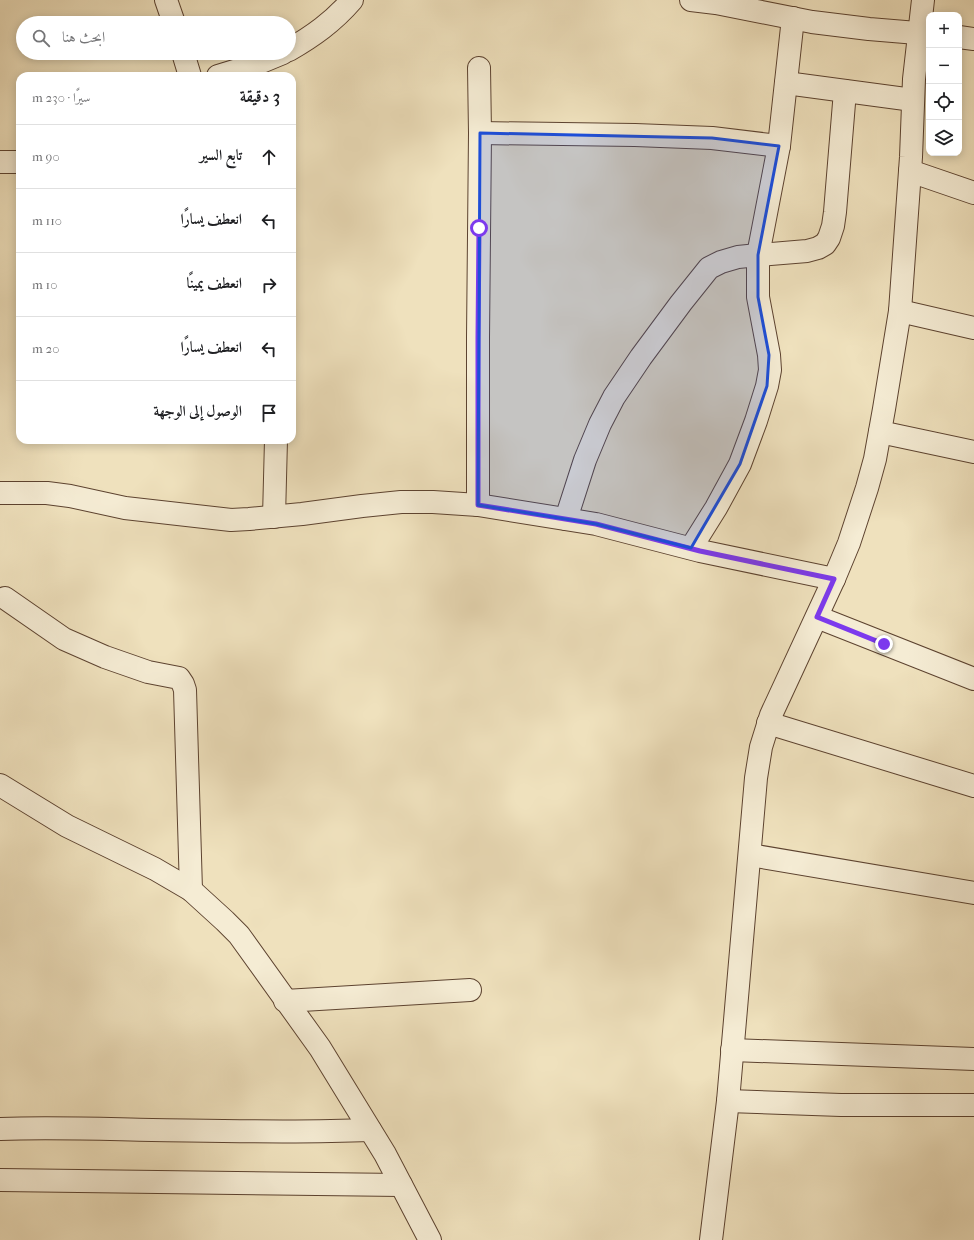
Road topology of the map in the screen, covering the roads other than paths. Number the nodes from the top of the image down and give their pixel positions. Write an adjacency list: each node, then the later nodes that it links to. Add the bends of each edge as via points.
1 (166, 0): 5 (street)
2 (352, 0): 10 (street, via 342,12 314,35)
3 (691, 0): 6 (street)
4 (923, 0): 7 (street)
5 (172, 16)
6 (793, 18): 7 (street, via 870,29); 16 (street)
7 (924, 33): 18 (street, via 914,80)
8 (962, 37): 9 (street)
9 (974, 39)
10 (296, 46)
11 (185, 60): 14 (street)
12 (266, 60): 15 (street)
13 (479, 68): 19 (street)
14 (189, 72)
15 (231, 72)
16 (786, 83): 17 (street); 20 (street)
17 (845, 91): 18 (street); 25 (street, via 835,212 829,238 825,244 807,251)
18 (913, 100): 23 (street)
19 (480, 133): 20 (street, via 635,134 712,138); 32 (street)
20 (779, 146): 25 (street)
21 (0, 162): 22 (street)
22 (16, 162)
23 (910, 171): 24 (street); 26 (street)
24 (974, 193)
25 (758, 255): 34 (street, via 738,257 709,268 641,357 614,397 600,424); 35 (street, via 758,297 770,355 767,386 740,464)
26 (900, 311): 27 (street); 28 (street)
27 (974, 328)
28 (880, 432): 30 (street); 36 (street, via 867,488)
29 (276, 444): 33 (street)
30 (974, 452)
31 (0, 493): 33 (street, via 47,493 125,508 231,520)
32 (478, 505): 33 (street, via 401,502); 34 (street)
33 (274, 517)
34 (566, 519): 35 (street)
35 (691, 548): 36 (street)
36 (834, 579): 38 (street)
37 (2, 594): 44 (street, via 64,639 134,668 181,680 185,690)
38 (817, 617): 39 (street); 40 (street)
39 (974, 679)
40 (768, 723): 42 (street); 43 (street, via 756,778)
41 (0, 785): 44 (street, via 67,826 155,869)
42 (974, 786)
43 (750, 855): 45 (street); 48 (street)
44 (191, 890): 47 (street, via 239,935)
45 (974, 893)
46 (470, 990): 47 (street)
47 (285, 1001): 53 (street, via 320,1048)
48 (732, 1050): 49 (street); 50 (street)
49 (974, 1059)
50 (728, 1101): 51 (street, via 841,1105); 57 (street)
51 (974, 1105)
52 (0, 1129): 53 (street, via 35,1127 328,1132)
53 (370, 1130): 55 (street)
54 (0, 1180): 55 (street)
55 (401, 1185): 56 (street)
56 (430, 1240)
57 (711, 1240)

